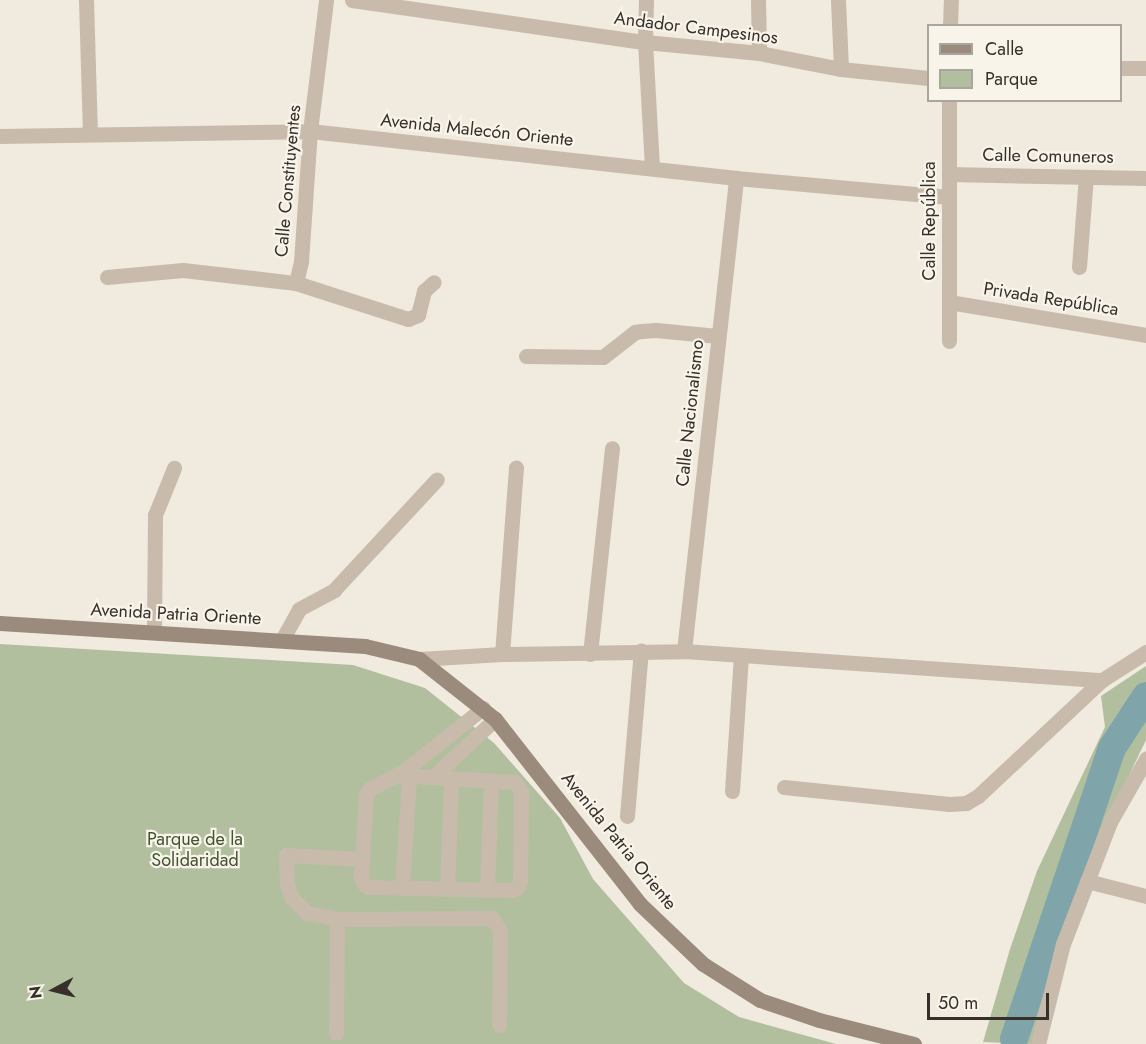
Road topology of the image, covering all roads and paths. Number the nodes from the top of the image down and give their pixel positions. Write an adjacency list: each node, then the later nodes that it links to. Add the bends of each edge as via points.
1 (86, 0): 17 (street)
2 (326, 0): 16 (street, Calle Constituyentes)
3 (352, 0): 9 (street, Andador Campesinos)
4 (646, 0): 9 (street)
5 (758, 0): 10 (street)
6 (838, 0): 13 (street)
7 (951, 0): 8 (street)
8 (950, 24)
9 (645, 42): 10 (street, Andador Campesinos); 19 (street)
10 (759, 53): 13 (street, Andador Campesinos)
11 (1122, 68): 12 (street)
12 (1146, 68)
13 (841, 69): 14 (street, Andador Campesinos)
14 (927, 78)
15 (949, 102): 20 (street, Calle República)
16 (310, 131): 17 (street, Avenida Malecón Oriente); 19 (street, Avenida Malecón Oriente); 28 (street, Calle Constituyentes, via 301,262)
17 (90, 134): 18 (street, Avenida Malecón Oriente)
18 (0, 136)
19 (652, 168): 22 (street, Avenida Malecón Oriente)
20 (949, 174): 21 (street, Calle Comuneros); 24 (street, Calle República)
21 (1086, 177): 23 (street, Calle Comuneros); 25 (street)
22 (736, 178): 24 (street, Avenida Malecón Oriente); 31 (street, Calle Nacionalismo)
23 (1146, 178)
24 (949, 198): 29 (street, Calle República)
25 (1079, 267)
26 (107, 277): 28 (street, Calle Constituyentes, via 183,270)
27 (434, 282): 28 (street, via 424,291 418,315 408,319)
28 (296, 283)
29 (949, 302): 30 (street, Privada República); 32 (street, Calle República)
30 (1146, 335)
31 (718, 336): 33 (street, via 641,331 603,357); 42 (street, Calle Nacionalismo)
32 (949, 341)
33 (526, 356)
34 (612, 448): 45 (street)
35 (174, 468): 39 (street, via 155,515)
36 (516, 468): 44 (street)
37 (437, 479): 40 (street, via 334,590 299,609)
38 (0, 623): 39 (street, Avenida Patria Oriente)
39 (154, 632): 40 (street, Avenida Patria Oriente)
40 (282, 640): 47 (street, Avenida Patria Oriente, via 365,646)
41 (641, 651): 42 (street, Avenida Patria Oriente); 45 (street, Avenida Patria Oriente); 59 (street)
42 (684, 651): 46 (street, Avenida Patria Oriente)
43 (1146, 652): 48 (street)
44 (502, 654): 45 (street, Avenida Patria Oriente); 47 (street, Avenida Patria Oriente)
45 (590, 654)
46 (741, 655): 48 (street, Avenida Patria Oriente); 58 (street)
47 (419, 659): 49 (street, Avenida Patria Oriente)
48 (1102, 680): 57 (street, via 966,803)
49 (489, 713): 50 (street); 51 (street); 69 (street, Avenida Patria Oriente, via 640,904 703,964 760,1000 819,1020)
50 (441, 743): 51 (street); 53 (street)
51 (457, 755): 54 (street)
52 (1146, 759): 61 (street, via 1110,822)
53 (403, 776): 54 (street); 60 (street, via 371,788 366,794); 62 (street)
54 (433, 777): 55 (street)
55 (451, 778): 56 (street); 63 (street)
56 (491, 781): 64 (street); 64 (street, via 515,782 521,792 520,881 513,890)
57 (784, 787)
58 (732, 791)
59 (627, 816)
60 (362, 859): 62 (street, via 361,877 368,887); 66 (street, via 286,855 291,897 299,908 315,917)
61 (1087, 881): 65 (street); 70 (street, via 1063,944)
62 (402, 888): 63 (street)
63 (447, 889): 64 (street)
64 (487, 890)
65 (1146, 896)
66 (337, 919): 67 (street, via 492,918 500,931); 68 (street)
67 (499, 1025)
68 (336, 1034)
69 (914, 1044)
70 (1038, 1044)

